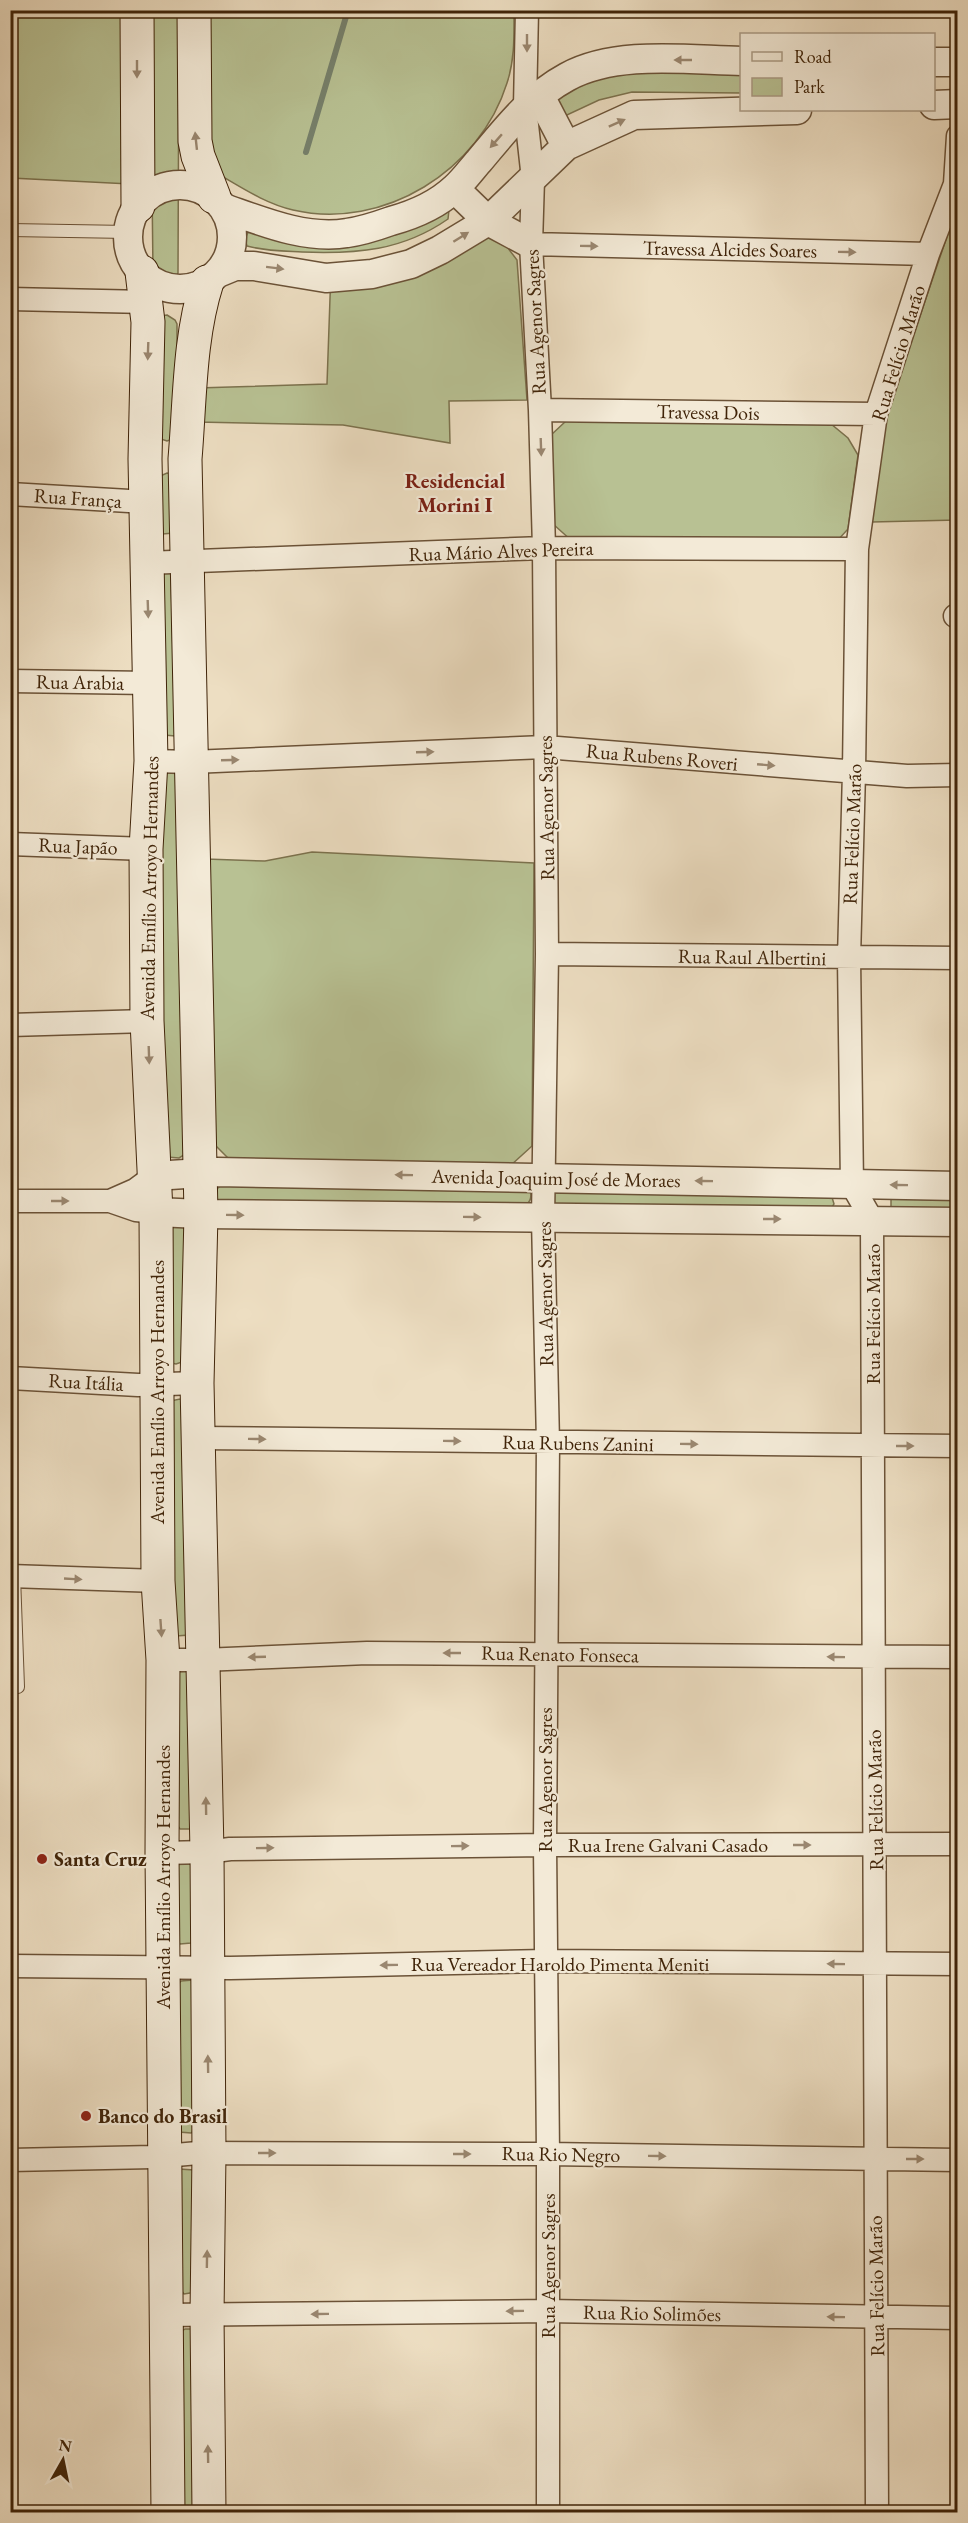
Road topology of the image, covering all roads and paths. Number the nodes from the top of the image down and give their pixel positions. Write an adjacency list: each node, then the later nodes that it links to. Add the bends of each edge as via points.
1 (137, 10): 16 (main road, one-way to 16)
2 (194, 10): 15 (main road, one-way to 2, via 195,141)
3 (527, 10): 7 (street, Rua Agenor Sagres, one-way to 7)
4 (740, 60): 7 (street, one-way to 7, via 631,60 598,64)
5 (935, 62): 6 (street)
6 (957, 62)
7 (530, 92): 12 (street); 13 (street, Rua Agenor Sagres); 14 (street, one-way to 14)
8 (957, 104): 9 (street)
9 (935, 105)
10 (764, 111): 12 (street, one-way to 10, via 634,115)
11 (957, 136): 20 (street, Rua Felício Marão, via 955,184)
12 (567, 146): 13 (street)
13 (533, 179): 17 (street); 19 (street, Rua Agenor Sagres)
14 (455, 189): 15 (street, via 412,215 346,234 288,228); 17 (street)
15 (219, 202): 16 (street, via 202,189 174,185 154,192); 21 (street, via 230,220 231,248)
16 (133, 219): 18 (lane); 22 (street, via 131,253)
17 (488, 221): 19 (street); 21 (street, one-way to 17, via 236,266 326,278 372,274 411,264)
18 (10, 230)
19 (531, 244): 20 (street, Travessa Alcides Soares, one-way to 20); 24 (street, Rua Agenor Sagres)
20 (928, 254): 25 (street, Rua Felício Marão)
21 (212, 277): 22 (street, via 194,287 180,289 153,281); 27 (main road, Avenida Emílio Arroyo Hernandes, via 198,310)
22 (144, 287): 23 (street); 26 (main road, Avenida Emílio Arroyo Hernandes, one-way to 26, via 148,322)
23 (10, 299)
24 (540, 410): 25 (street, Travessa Dois); 30 (street, Rua Agenor Sagres, one-way to 30)
25 (876, 414): 31 (street, Rua Felício Marão)
26 (145, 459): 27 (main road); 29 (main road, Avenida Emílio Arroyo Hernandes)
27 (185, 459): 32 (main road, Avenida Emílio Arroyo Hernandes)
28 (10, 494): 29 (street, Rua França)
29 (146, 502): 33 (main road, Avenida Emílio Arroyo Hernandes)
30 (544, 548): 31 (street, Rua Mário Alves Pereira); 32 (street, Rua Mário Alves Pereira); 36 (street, Rua Agenor Sagres)
31 (857, 549): 39 (street, Rua Felício Marão)
32 (187, 562): 33 (street, Rua Mário Alves Pereira); 38 (main road, Avenida Emílio Arroyo Hernandes)
33 (146, 563): 35 (main road, Avenida Emílio Arroyo Hernandes, one-way to 35)
34 (10, 681): 35 (street, Rua Arabia)
35 (150, 683): 37 (main road, Avenida Emílio Arroyo Hernandes)
36 (545, 747): 38 (street, Rua Rubens Roveri, one-way to 36); 39 (street, Rua Rubens Roveri, one-way to 39); 43 (street, Rua Agenor Sagres)
37 (151, 761): 38 (street, Rua Rubens Roveri); 42 (main road, Avenida Emílio Arroyo Hernandes)
38 (192, 762): 48 (main road, Avenida Emílio Arroyo Hernandes)
39 (854, 772): 40 (street, Rua Rubens Roveri); 44 (street, Rua Felício Marão)
40 (957, 775)
41 (10, 844): 42 (street, Rua Japão)
42 (146, 849): 46 (main road, Avenida Emílio Arroyo Hernandes)
43 (547, 954): 44 (street, Rua Raul Albertini); 50 (street, Rua Agenor Sagres)
44 (849, 958): 45 (street, Rua Raul Albertini); 51 (street, Rua Felício Marão)
45 (957, 958)
46 (147, 1021): 47 (street); 49 (main road, Avenida Emílio Arroyo Hernandes, one-way to 49)
47 (10, 1025)
48 (198, 1172): 49 (street, Avenida Joaquim José de Moraes); 50 (street, Avenida Joaquim José de Moraes, one-way to 48); 56 (main road, Avenida Emílio Arroyo Hernandes)
49 (154, 1176): 54 (street); 55 (main road, Avenida Emílio Arroyo Hernandes)
50 (544, 1177): 51 (street, Avenida Joaquim José de Moraes, one-way to 50); 57 (street, Rua Agenor Sagres)
51 (852, 1185): 52 (street, Avenida Joaquim José de Moraes, one-way to 51); 58 (street, Rua Felício Marão)
52 (957, 1186)
53 (10, 1201): 54 (street, one-way to 54)
54 (110, 1201): 55 (street)
55 (156, 1212): 56 (street, Avenida Joaquim José de Moraes); 62 (main road, Avenida Emílio Arroyo Hernandes)
56 (201, 1214): 57 (street, Avenida Joaquim José de Moraes, one-way to 57); 61 (main road, Avenida Emílio Arroyo Hernandes)
57 (543, 1218): 58 (street, Avenida Joaquim José de Moraes, one-way to 58); 64 (street, Rua Agenor Sagres)
58 (872, 1220): 59 (street, Avenida Joaquim José de Moraes); 65 (street, Rua Felício Marão)
59 (957, 1222)
60 (10, 1378): 62 (street, Rua Itália)
61 (197, 1383): 62 (street, Rua Itália); 63 (main road, Avenida Emílio Arroyo Hernandes)
62 (157, 1384): 68 (main road, Avenida Emílio Arroyo Hernandes)
63 (198, 1438): 64 (street, Rua Rubens Zanini, one-way to 64); 73 (main road, Avenida Emílio Arroyo Hernandes)
64 (548, 1443): 65 (street, Rua Rubens Zanini, one-way to 65); 69 (street, Rua Agenor Sagres)
65 (874, 1446): 66 (street, Rua Rubens Zanini, one-way to 66); 71 (street, Rua Felício Marão)
66 (957, 1446)
67 (12, 1576): 68 (street, one-way to 68); 74 (lane)
68 (158, 1581): 72 (main road, Avenida Emílio Arroyo Hernandes, one-way to 72)
69 (546, 1654): 71 (street, Rua Renato Fonseca, one-way to 69); 73 (street, Rua Renato Fonseca, one-way to 73, via 367,1653); 76 (street, Rua Agenor Sagres)
70 (957, 1657): 71 (street, Rua Renato Fonseca)
71 (873, 1658): 77 (street, Rua Felício Marão)
72 (163, 1660): 73 (street, Rua Renato Fonseca); 79 (main road, Avenida Emílio Arroyo Hernandes)
73 (203, 1660): 78 (main road, Avenida Emílio Arroyo Hernandes, one-way to 73)
74 (18, 1687)
75 (957, 1844): 77 (street, Rua Irene Galvani Casado)
76 (545, 1845): 77 (street, Rua Irene Galvani Casado, one-way to 77); 78 (street, Rua Irene Galvani Casado, one-way to 76, via 230,1848); 80 (street, Rua Agenor Sagres)
77 (876, 1845): 82 (street, Rua Felício Marão)
78 (207, 1852): 79 (street, Rua Irene Galvani Casado); 84 (main road, Avenida Emílio Arroyo Hernandes)
79 (162, 1853): 85 (main road, Avenida Emílio Arroyo Hernandes)
80 (546, 1961): 82 (street, Rua Vereador Haroldo Pimenta Meniti, one-way to 80); 84 (street, Rua Vereador Haroldo Pimenta Meniti, one-way to 84); 87 (street, Rua Agenor Sagres)
81 (957, 1964): 82 (street, Rua Vereador Haroldo Pimenta Meniti)
82 (876, 1965): 89 (street, Rua Felício Marão)
83 (10, 1966): 85 (street, Rua Vereador Haroldo Pimenta Meniti)
84 (206, 1966): 85 (street, Rua Vereador Haroldo Pimenta Meniti); 86 (main road, Avenida Emílio Arroyo Hernandes, one-way to 84)
85 (164, 1967): 88 (main road, Avenida Emílio Arroyo Hernandes)
86 (209, 2153): 87 (street, Rua Rio Negro, one-way to 87); 88 (street, Rua Rio Negro); 93 (main road, Avenida Emílio Arroyo Hernandes, one-way to 86)
87 (548, 2154): 89 (street, Rua Rio Negro, one-way to 89); 92 (street, Rua Agenor Sagres)
88 (164, 2156): 90 (street, Rua Rio Negro); 94 (main road, Avenida Emílio Arroyo Hernandes)
89 (874, 2159): 91 (street, Rua Rio Negro, one-way to 91); 95 (street, Rua Felício Marão)
90 (10, 2160)
91 (957, 2160)
92 (547, 2311): 93 (street, Rua Rio Solimões, one-way to 93); 95 (street, Rua Rio Solimões, one-way to 92); 99 (street, Rua Agenor Sagres)
93 (207, 2314): 94 (street, Rua Rio Solimões); 98 (main road, Avenida Emílio Arroyo Hernandes, one-way to 93)
94 (166, 2315): 97 (main road, Avenida Emílio Arroyo Hernandes)
95 (878, 2318): 96 (street, Rua Rio Solimões); 100 (street, Rua Felício Marão)
96 (957, 2318)
97 (168, 2512)
98 (209, 2512)
99 (548, 2512)
100 (877, 2512)

